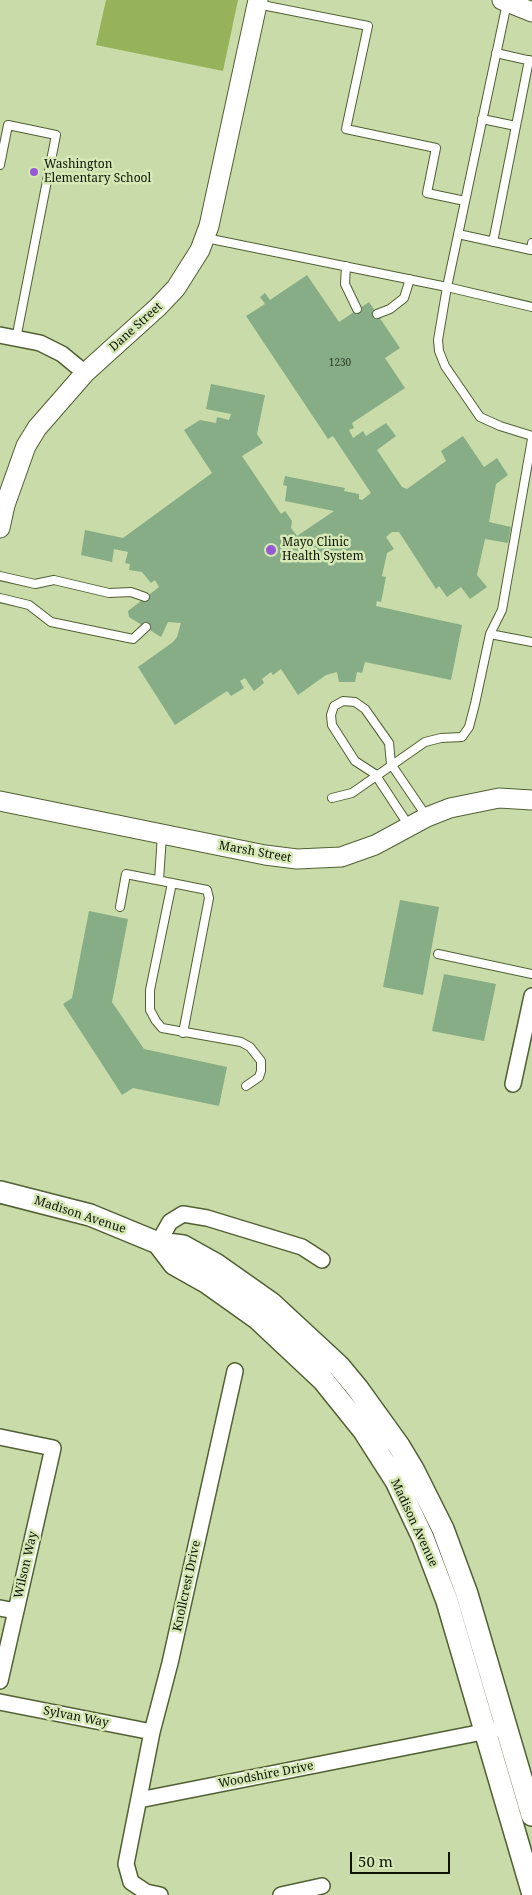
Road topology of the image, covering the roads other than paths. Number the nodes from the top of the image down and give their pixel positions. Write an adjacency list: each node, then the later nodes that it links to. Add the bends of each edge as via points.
1 (257, 2): 9 (lane, via 368,26 346,129 436,148 427,193); 11 (street, Dane Street)
2 (504, 2): 3 (street); 4 (lane)
3 (532, 12)
4 (496, 52): 5 (lane); 6 (lane)
5 (530, 60): 7 (lane)
6 (482, 119): 7 (lane); 9 (lane)
7 (516, 126): 12 (lane)
8 (0, 164): 21 (lane, via 8,125 56,135)
9 (465, 201): 10 (lane)
10 (458, 234): 12 (lane); 16 (lane)
11 (206, 238): 14 (lane); 22 (street, Dane Street, via 176,288)
12 (493, 242): 13 (lane, via 531,250)
13 (532, 243)
14 (346, 266): 15 (lane); 18 (lane, via 345,284)
15 (410, 279): 16 (lane); 19 (lane, via 404,298)
16 (447, 287): 17 (lane); 23 (lane, via 438,340 445,366 480,418)
17 (532, 306)
18 (357, 309)
19 (377, 314)
20 (0, 335): 21 (street)
21 (16, 338): 22 (street, via 40,343 62,354)
22 (85, 373): 24 (street, Dane Street, via 37,428)
23 (532, 437): 30 (lane, via 502,610)
24 (2, 504): 25 (street, Dane Street)
25 (0, 528)
26 (0, 576): 27 (lane, via 35,584 54,580 109,593 131,592)
27 (145, 597)
28 (0, 598): 29 (lane, via 29,605 51,622 134,639)
29 (146, 628)
30 (490, 634): 31 (lane); 32 (lane, via 469,727 462,737 425,742)
31 (532, 642)
32 (392, 764): 33 (lane); 33 (lane, via 389,744 365,709 355,702 343,700 334,706 332,725 355,761); 37 (lane)
33 (376, 776): 34 (lane, via 352,793); 38 (lane)
34 (332, 798)
35 (532, 800): 37 (street, Marsh Street, via 499,798 473,802)
36 (0, 801): 39 (street, Marsh Street)
37 (427, 817): 38 (street, Marsh Street)
38 (409, 826): 39 (street, Marsh Street, via 375,845 341,857 297,859)
39 (162, 834): 40 (lane)
40 (159, 880): 41 (lane); 42 (lane, via 126,874)
41 (172, 883): 46 (lane, via 150,1010 162,1028); 46 (lane, via 206,890 209,898)
42 (120, 907)
43 (438, 954): 44 (lane)
44 (532, 974)
45 (532, 996): 47 (street)
46 (183, 1032): 48 (lane, via 250,1046 261,1061 261,1071 259,1077)
47 (514, 1084)
48 (246, 1086)
49 (0, 1192): 50 (main road, Madison Avenue, via 90,1215)
50 (158, 1243): 51 (street, via 170,1222 183,1214 207,1218 302,1247); 58 (main road, Madison Avenue, via 183,1246 230,1273 271,1303 339,1366 381,1419 414,1471 446,1538 467,1594); 59 (main road, Madison Avenue, via 174,1264 231,1299 279,1337 323,1380 377,1450 410,1509 436,1570)
51 (322, 1260)
52 (235, 1371): 60 (street, Knollcrest Drive)
53 (0, 1437): 55 (street, Wilson Way, via 53,1448)
54 (0, 1608): 55 (street)
55 (16, 1611): 56 (street, Wilson Way)
56 (0, 1682)
57 (0, 1702): 60 (street, Sylvan Way)
58 (507, 1726): 59 (street, Woodshire Drive); 62 (main road, Madison Avenue)
59 (486, 1731): 61 (street, Woodshire Drive); 64 (main road, Madison Avenue)
60 (152, 1732): 61 (street, Knollcrest Drive)
61 (139, 1800): 65 (street, via 126,1864 131,1882 146,1892)
62 (532, 1815)
63 (322, 1886): 66 (street)
64 (532, 1891)
65 (160, 1895)
66 (281, 1895)

